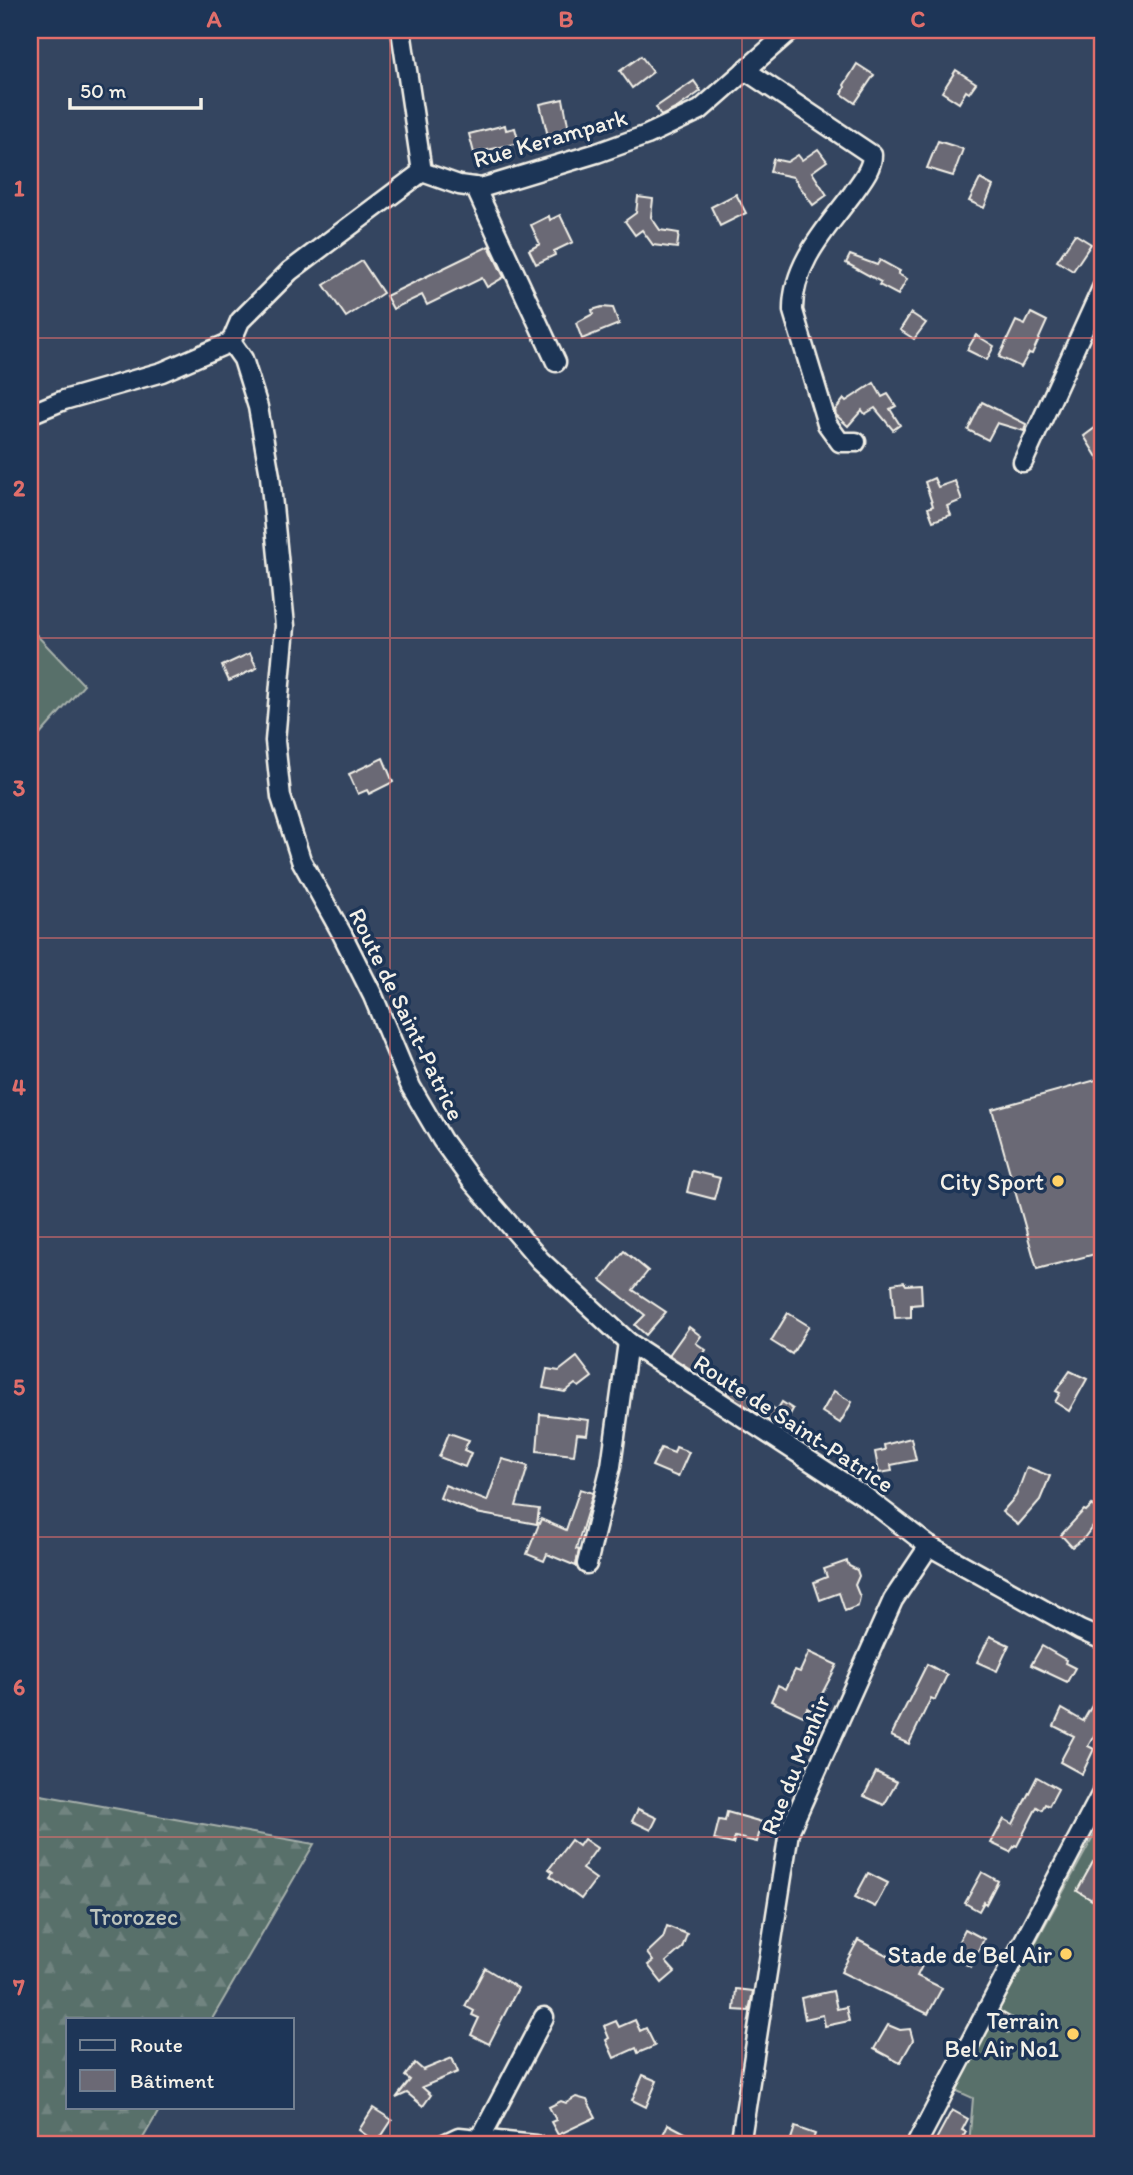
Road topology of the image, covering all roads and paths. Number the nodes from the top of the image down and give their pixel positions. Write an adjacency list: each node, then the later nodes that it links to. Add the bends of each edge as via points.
1 (401, 30): 4 (street)
2 (791, 30): 3 (street, Rue Kerampark)
3 (746, 69): 5 (street, Rue Kerampark, via 700,110 647,135); 11 (street, via 872,155 863,178 810,251 793,293 793,311 827,424 840,442)
4 (422, 172): 5 (street, Rue Kerampark); 8 (street, via 289,271 240,321)
5 (475, 187): 9 (street)
6 (1103, 286): 7 (street)
7 (1096, 317): 12 (street)
8 (232, 342): 10 (street, via 162,372); 13 (street, Route de Saint-Patrice, via 243,359 258,407 270,476 285,626 275,741 281,797 301,860 373,996 411,1087 442,1140 540,1260)
9 (556, 362)
10 (30, 414)
11 (856, 442)
12 (1023, 462)
13 (628, 1342): 14 (street, Route de Saint-Patrice, via 863,1496); 15 (street, via 611,1466)
14 (929, 1546): 16 (street, Route de Saint-Patrice); 22 (street, Rue du Menhir, via 892,1600 789,1832)
15 (587, 1564)
16 (1103, 1640)
17 (1103, 1791): 23 (street)
18 (544, 2017): 19 (street)
19 (480, 2139): 20 (street, via 459,2137); 21 (street)
20 (442, 2145)
21 (536, 2145)
22 (740, 2145)
23 (916, 2145)

